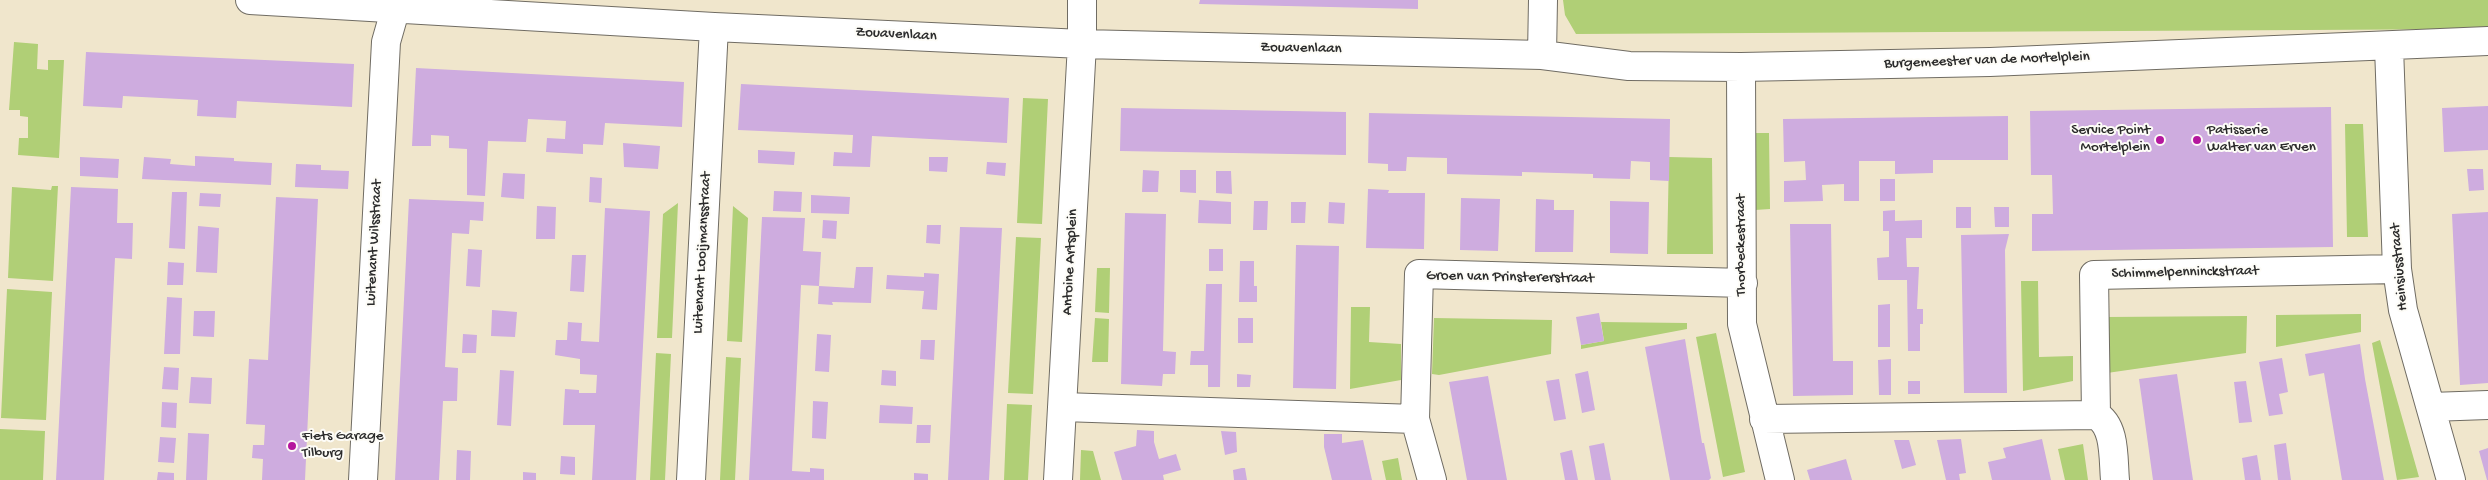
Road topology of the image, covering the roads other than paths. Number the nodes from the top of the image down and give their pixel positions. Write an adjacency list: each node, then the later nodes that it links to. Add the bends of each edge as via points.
1 (250, 0): 4 (street, Zouavenlaan)
2 (1082, 0): 7 (street, Antoine Artsplein)
3 (1543, 0): 9 (street)
4 (397, 4): 5 (street, Zouavenlaan); 19 (street, Luitenant Wilsstraat, via 386,42)
5 (714, 27): 7 (street, Zouavenlaan); 20 (street, Luitenant Looijmansstraat)
6 (2488, 41): 8 (street, Burgemeester van de Mortelplein)
7 (1082, 44): 9 (street, Zouavenlaan); 14 (street, Antoine Artsplein)
8 (2389, 47): 10 (street, Burgemeester van de Mortelplein, via 1990,62); 11 (street, Heinsiusstraat)
9 (1542, 55): 10 (street, Burgemeester van de Mortelplein, via 1628,66)
10 (1741, 67): 12 (street, Thorbeckestraat)
11 (2397, 269): 15 (street, Heinsiusstraat, via 2403,310); 16 (street, Schimmelpenninckstraat, via 2094,275)
12 (1743, 283): 17 (street, Groen van Prinstererstraat, via 1419,274); 18 (street, Thorbeckestraat, via 1742,324)
13 (2488, 405): 15 (street)
14 (1063, 407): 17 (street); 21 (street, Antoine Artsplein)
15 (2431, 407): 25 (street, Heinsiusstraat)
16 (2096, 414): 18 (street); 24 (street, via 2102,418 2110,435)
17 (1416, 419): 22 (street, Groen van Prinstererstraat)
18 (1764, 420): 23 (street, Thorbeckestraat)
19 (363, 480)
20 (691, 480)
21 (1058, 480)
22 (1432, 480)
23 (1780, 480)
24 (2115, 480)
25 (2451, 480)

